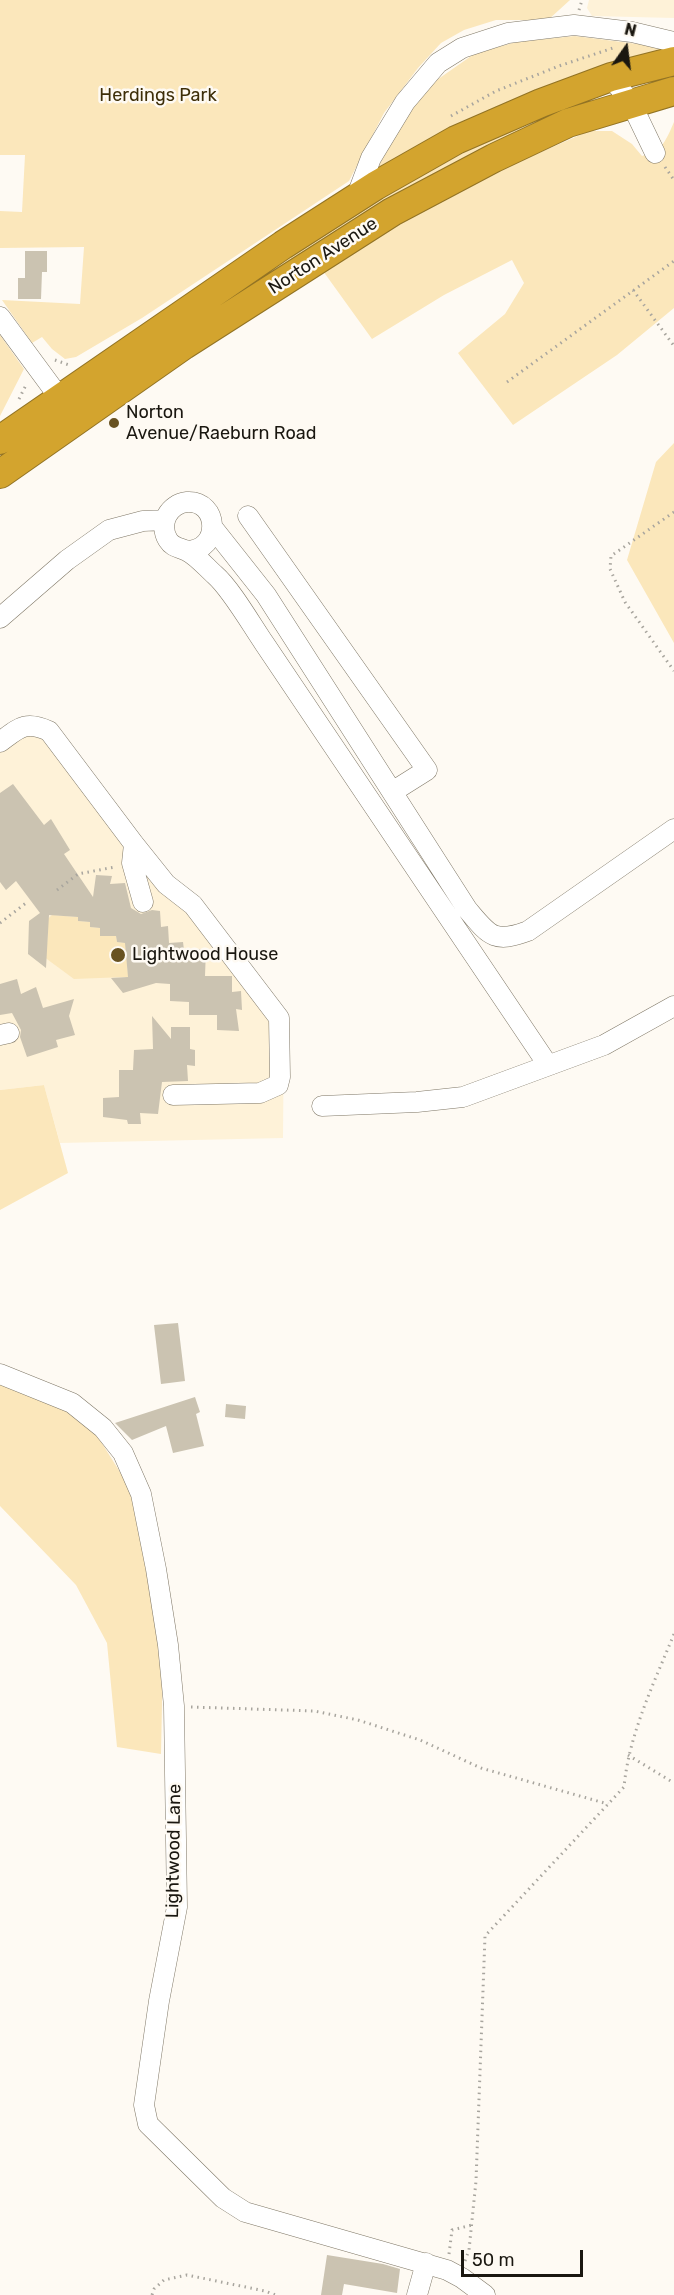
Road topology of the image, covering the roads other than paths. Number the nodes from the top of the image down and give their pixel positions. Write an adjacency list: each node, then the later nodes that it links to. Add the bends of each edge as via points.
1 (674, 42): 7 (street, via 574,25 508,33 462,48 438,63 405,102 371,158)
2 (674, 61): 3 (highway, Norton Avenue)
3 (611, 77): 5 (street); 7 (highway, Norton Avenue, via 456,140)
4 (674, 91): 5 (highway, Norton Avenue)
5 (631, 103): 6 (street); 11 (highway, Norton Avenue, via 568,123 392,212 184,345)
6 (655, 153)
7 (356, 198): 9 (highway, Norton Avenue)
8 (0, 317): 9 (street)
9 (59, 398): 10 (highway, Norton Avenue)
10 (0, 440)
11 (0, 474)
12 (248, 516): 18 (street, via 427,770)
13 (165, 520): 14 (street, via 175,506 194,503 210,515); 15 (street, via 167,538 172,545); 16 (street, via 109,530 67,560)
14 (213, 528): 15 (street, via 207,543); 18 (street, via 266,595)
15 (187, 551): 23 (street, via 218,577)
16 (0, 618)
17 (0, 742): 20 (street, via 22,726 49,731)
18 (392, 792): 19 (street, via 466,909 488,933 507,939 528,931)
19 (674, 829)
20 (133, 854): 21 (street); 24 (street, via 193,905 279,1018 278,1085 260,1093)
21 (143, 902)
22 (674, 1006): 23 (street, via 604,1045)
23 (548, 1065): 25 (street, via 463,1097)
24 (172, 1095)
25 (322, 1106)
26 (0, 1374): 27 (street, Lightwood Lane, via 72,1403 103,1428 123,1453 141,1494 156,1569 174,1706 177,1907 144,2105 148,2124 223,2198 245,2212)
27 (426, 2264): 28 (street); 29 (street, Lightwood Lane, via 454,2274)
28 (417, 2295)
29 (485, 2295)

